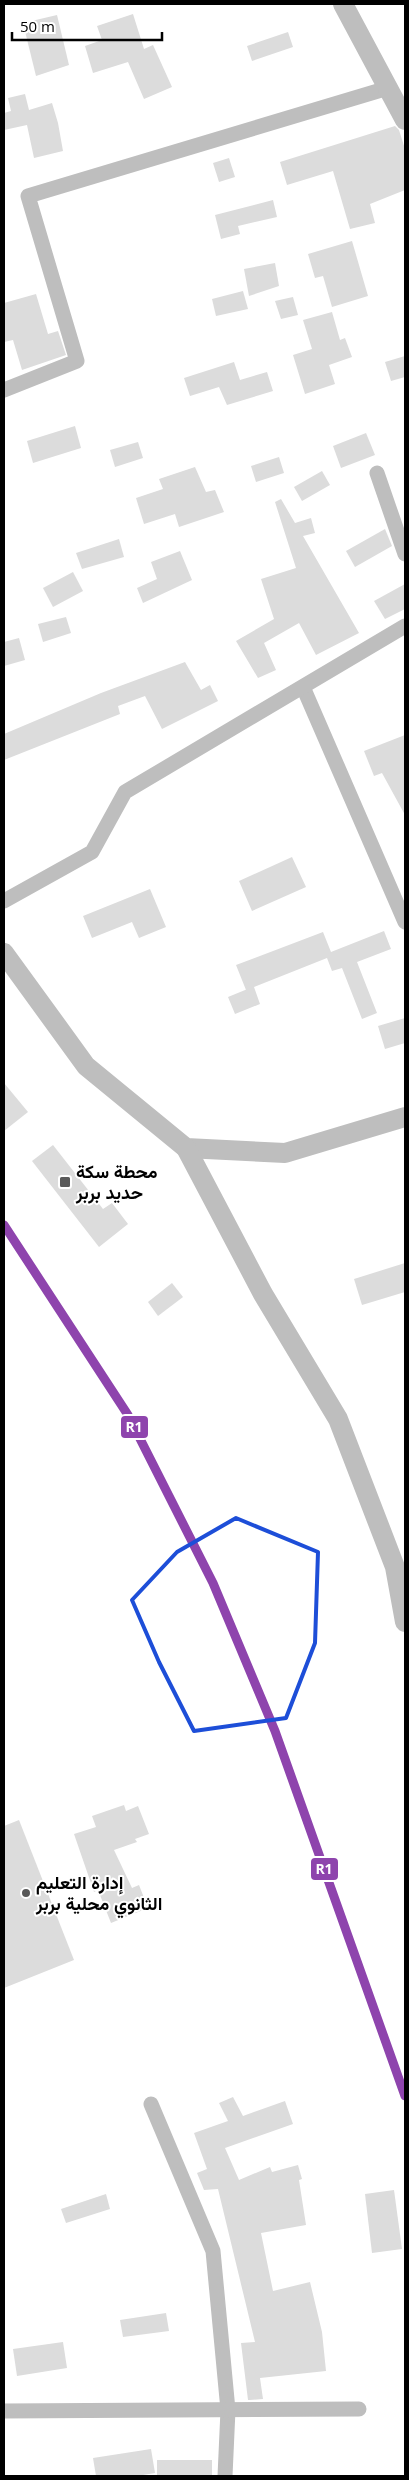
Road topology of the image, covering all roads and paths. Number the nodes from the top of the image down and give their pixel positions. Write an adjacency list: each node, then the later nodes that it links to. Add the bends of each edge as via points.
1 (343, 4): 2 (street)
2 (388, 88): 3 (street); 4 (street, via 28,196 77,361)
3 (405, 120)
4 (4, 390)
5 (377, 473): 6 (street)
6 (405, 554)
7 (405, 626): 8 (street)
8 (303, 687): 9 (street, via 125,792 92,852); 10 (street)
9 (4, 901)
10 (405, 922)
11 (4, 954): 13 (street, via 86,1066)
12 (405, 1117): 13 (street, via 286,1153)
13 (186, 1148): 14 (street, via 264,1294 338,1419 394,1567)
14 (405, 1622)
15 (151, 2104): 17 (street, via 213,2251)
16 (359, 2409): 17 (street)
17 (228, 2410): 18 (street); 19 (street)
18 (4, 2411)
19 (225, 2476)

